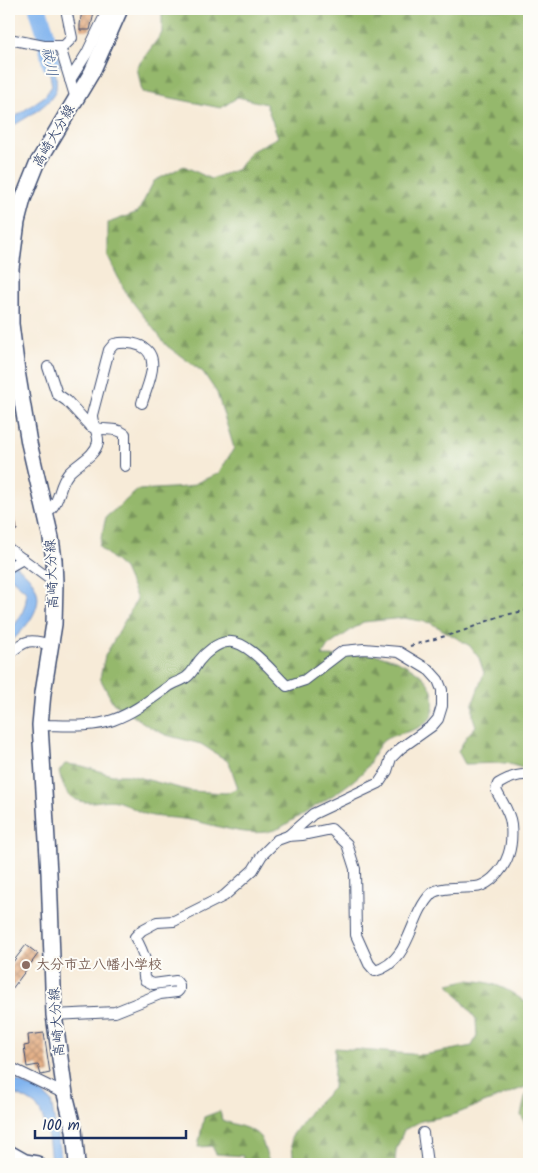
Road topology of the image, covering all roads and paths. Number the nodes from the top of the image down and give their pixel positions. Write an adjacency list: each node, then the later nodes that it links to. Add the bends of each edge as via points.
1 (66, 9): 5 (street, via 72,38 68,44)
2 (108, 9): 6 (street)
3 (120, 9): 7 (main road, 高崎大分線, via 99,58)
4 (9, 39): 5 (street)
5 (59, 47): 6 (street)
6 (70, 80): 7 (street)
7 (76, 99): 8 (main road, 高崎大分線, via 31,178 17,222)
8 (10, 268): 9 (main road, 高崎大分線)
9 (10, 302): 14 (main road, 高崎大分線, via 24,421)
10 (48, 367): 12 (street, via 57,394)
11 (142, 403): 12 (street, via 153,365 151,355 136,344 114,344 109,350 92,415)
12 (95, 429): 13 (street, via 119,430 125,434); 14 (street, via 98,440 94,451 69,472 57,501)
13 (125, 466)
14 (45, 514): 17 (main road, 高崎大分線)
15 (9, 549): 16 (street)
16 (16, 563): 17 (street)
17 (55, 583): 19 (main road, 高崎大分線)
18 (529, 610): 20 (path, via 500,616)
19 (50, 645): 21 (street, via 31,640); 22 (main road, 高崎大分線)
20 (399, 652): 22 (street, via 343,651 305,680 287,686 252,652 240,644 227,642 200,659 186,679 172,684 142,706 112,721); 24 (street, via 429,670 438,680 442,690 438,719 391,758 379,783 313,814)
21 (9, 654)
22 (40, 725): 25 (main road, 高崎大分線, via 51,899)
23 (529, 775): 24 (street, via 508,778 498,784 496,790 511,824 508,861 500,872 478,887 432,892 422,906 401,953 384,968 375,971 356,934 355,870 347,844 331,829)
24 (288, 836): 25 (street, via 276,840 253,870 224,896 174,921 157,922 135,937 145,959 143,978 153,984 176,981 180,985 177,992 160,994 115,1012)
25 (54, 1015): 27 (main road, 高崎大分線)
26 (9, 1067): 27 (street)
27 (66, 1094): 31 (main road, 高崎大分線)
28 (423, 1133): 32 (street)
29 (9, 1153): 30 (main road)
30 (35, 1164)
31 (77, 1164)
32 (427, 1164)

